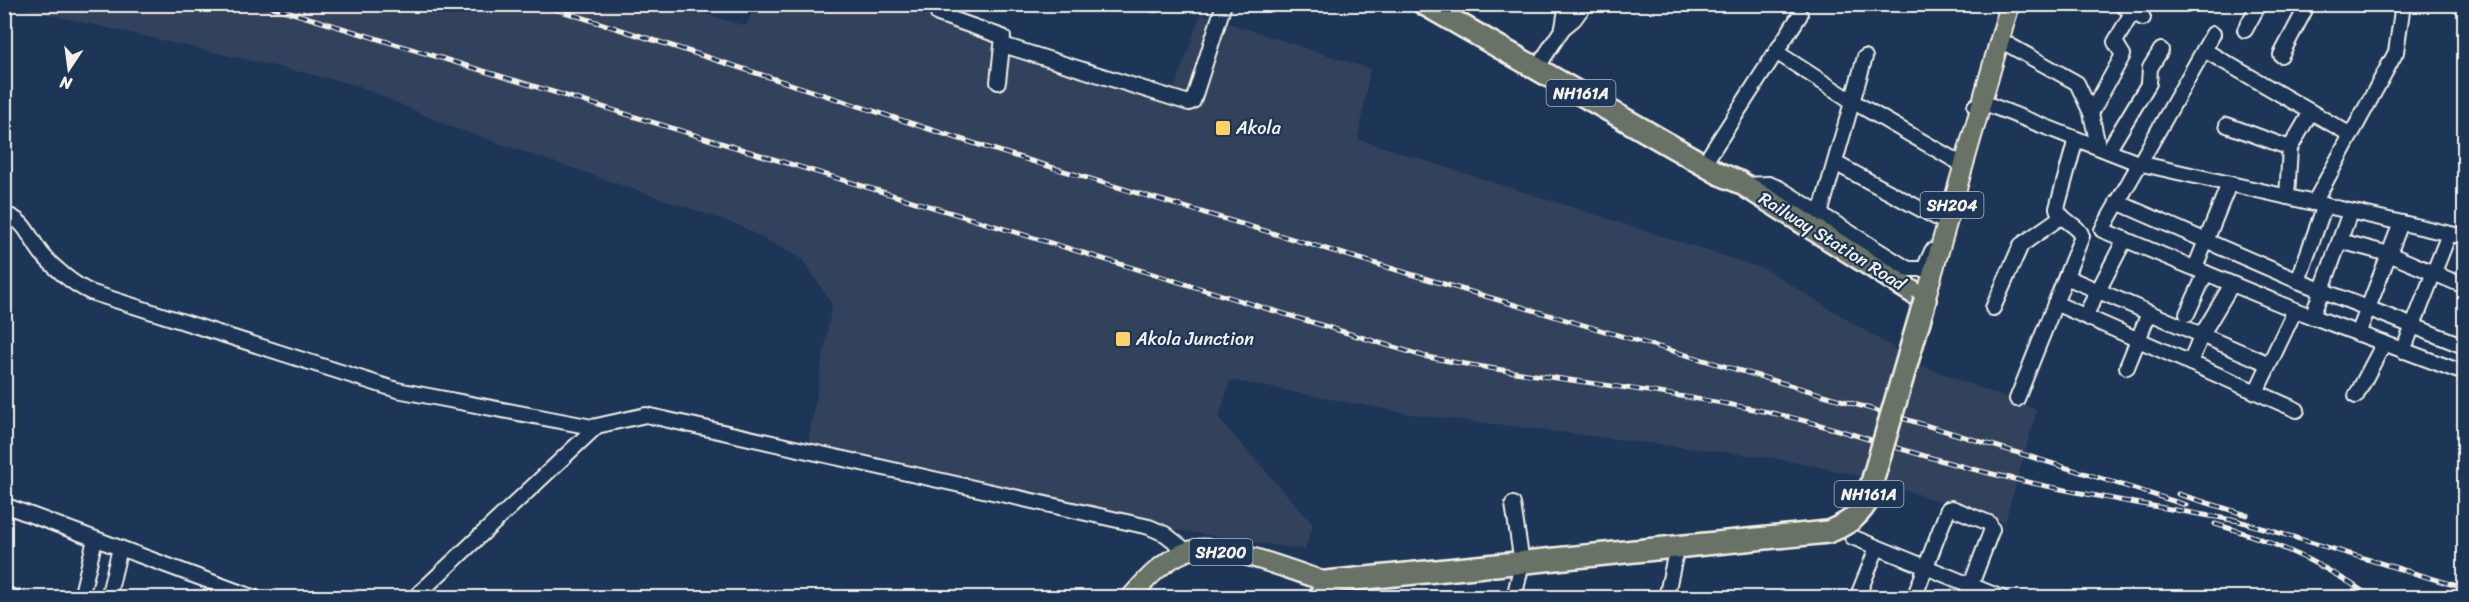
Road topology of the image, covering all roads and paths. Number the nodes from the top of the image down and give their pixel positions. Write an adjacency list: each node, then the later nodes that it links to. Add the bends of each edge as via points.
1 (1224, 4): 18 (street, via 1193,101 1189,103)
2 (1424, 4): 24 (highway, Railway Station Road / NH161A)
3 (1444, 4): 24 (highway, Railway Station Road / NH161A)
4 (1572, 4): 14 (street)
5 (1585, 4): 14 (street)
6 (2010, 4): 17 (main road, SH204)
7 (2120, 4): 12 (street)
8 (2259, 4): 15 (street)
9 (2308, 4): 22 (street)
10 (2403, 4): 31 (street, via 2399,45)
11 (937, 5): 18 (street, via 938,14 1002,36)
12 (2138, 11): 29 (street, via 2115,42 2123,55)
13 (1800, 15): 21 (street)
14 (1563, 28): 24 (street)
15 (2245, 30)
16 (2213, 34): 20 (street)
17 (2000, 40): 27 (main road, SH204); 29 (street, via 2073,78)
18 (1003, 45): 25 (street)
19 (2161, 50): 33 (street, via 2150,68 2149,82)
20 (2204, 50): 28 (street); 38 (street)
21 (1776, 51): 26 (street); 35 (street)
22 (2281, 55)
23 (1865, 57): 26 (street)
24 (1540, 64): 35 (highway, Railway Station Road / NH161A); 39 (highway, Railway Station Road / NH161A)
25 (998, 82)
26 (1852, 101): 36 (street); 37 (street)
27 (1981, 106): 32 (street); 36 (street, via 1976,106); 66 (main road, SH204)
28 (2311, 112): 31 (street); 34 (street)
29 (2091, 113): 33 (street)
30 (2228, 125): 34 (street)
31 (2351, 135): 43 (street)
32 (2076, 138): 33 (street); 47 (street, via 2058,208)
33 (2103, 148): 38 (street)
34 (2290, 148): 41 (street)
35 (1709, 156): 39 (highway, Railway Station Road / NH161A, via 1726,166)
36 (1958, 162): 48 (street)
37 (1835, 163): 46 (street); 48 (street)
38 (2138, 163): 40 (street); 42 (street)
39 (1741, 183): 46 (street, via 1774,186); 66 (highway, Railway Station Road / NH161A)
40 (2229, 184): 41 (street); 55 (street)
41 (2287, 197): 43 (street)
42 (2117, 202): 50 (street); 55 (street)
43 (2320, 204): 44 (street); 61 (street)
44 (2350, 212): 49 (street); 56 (street)
45 (4, 213): 90 (street, via 20,221 42,254 90,292 390,389)
46 (1820, 214): 48 (street, via 1913,271 1928,265)
47 (2061, 217): 51 (street); 68 (street, via 2021,245)
48 (1941, 220)
49 (2401, 223): 52 (street); 57 (street)
50 (2102, 230): 51 (street); 54 (street)
51 (2082, 234): 60 (street)
52 (2449, 234): 53 (street); 59 (street)
53 (2464, 237)
54 (2125, 239): 58 (street); 64 (street)
55 (2206, 240): 58 (street); 61 (street)
56 (2340, 241): 57 (street); 65 (street)
57 (2389, 254): 59 (street); 69 (street)
58 (2200, 271): 62 (street); 72 (street)
59 (2434, 273): 63 (street); 75 (street)
60 (2066, 277): 64 (street); 67 (street)
61 (2298, 281): 65 (street)
62 (2232, 284): 70 (street); 77 (street)
63 (2464, 286)
64 (2097, 291): 71 (street); 73 (street)
65 (2322, 291): 69 (street); 74 (street)
66 (1925, 300): 95 (highway, NH161A, bridge, via 1866,503 1858,515 1847,525 1828,532)
67 (2055, 303): 73 (street); 88 (street)
68 (1993, 308)
69 (2368, 309): 75 (street); 76 (street)
70 (2295, 310): 74 (street); 83 (street)
71 (2149, 313): 77 (street); 78 (street)
72 (2187, 314)
73 (2085, 316): 78 (street)
74 (2312, 317): 76 (street)
75 (2413, 326): 80 (street); 81 (street)
76 (2358, 334): 79 (street)
77 (2201, 336): 82 (street); 83 (street)
78 (2138, 339): 82 (street); 84 (street)
79 (2384, 343): 81 (street); 87 (street)
80 (2464, 346)
81 (2403, 351): 85 (street)
82 (2190, 363): 86 (street)
83 (2269, 364): 86 (street)
84 (2127, 367)
85 (2464, 373)
86 (2256, 392): 89 (street)
87 (2356, 396)
88 (2018, 399)
89 (2297, 410)
90 (596, 427): 98 (street, via 646,415 1149,527); 108 (street)
91 (1513, 504): 99 (street)
92 (5, 506): 94 (street)
93 (1852, 537): 97 (street)
94 (95, 538): 96 (street); 105 (street)
95 (1681, 546): 99 (highway, NH161A); 111 (street)
96 (120, 548): 106 (street); 107 (street)
97 (1877, 548): 100 (street); 112 (street)
98 (1188, 552): 101 (main road, SH200, via 1197,549 1242,555); 109 (main road, SH200, via 1176,556 1145,580)
99 (1522, 563): 101 (highway, NH161A); 110 (street)
100 (1927, 568): 102 (street); 102 (street, via 1948,509 1954,508 1992,527); 113 (street)
101 (1324, 590)
102 (1969, 591): 114 (street)
103 (4, 594): 104 (street)
104 (17, 597)
105 (81, 597)
106 (108, 597)
107 (255, 597)
108 (414, 597)
109 (1130, 597)
110 (1514, 597)
111 (1666, 597)
112 (1857, 597)
113 (1914, 597)
114 (2002, 597)

